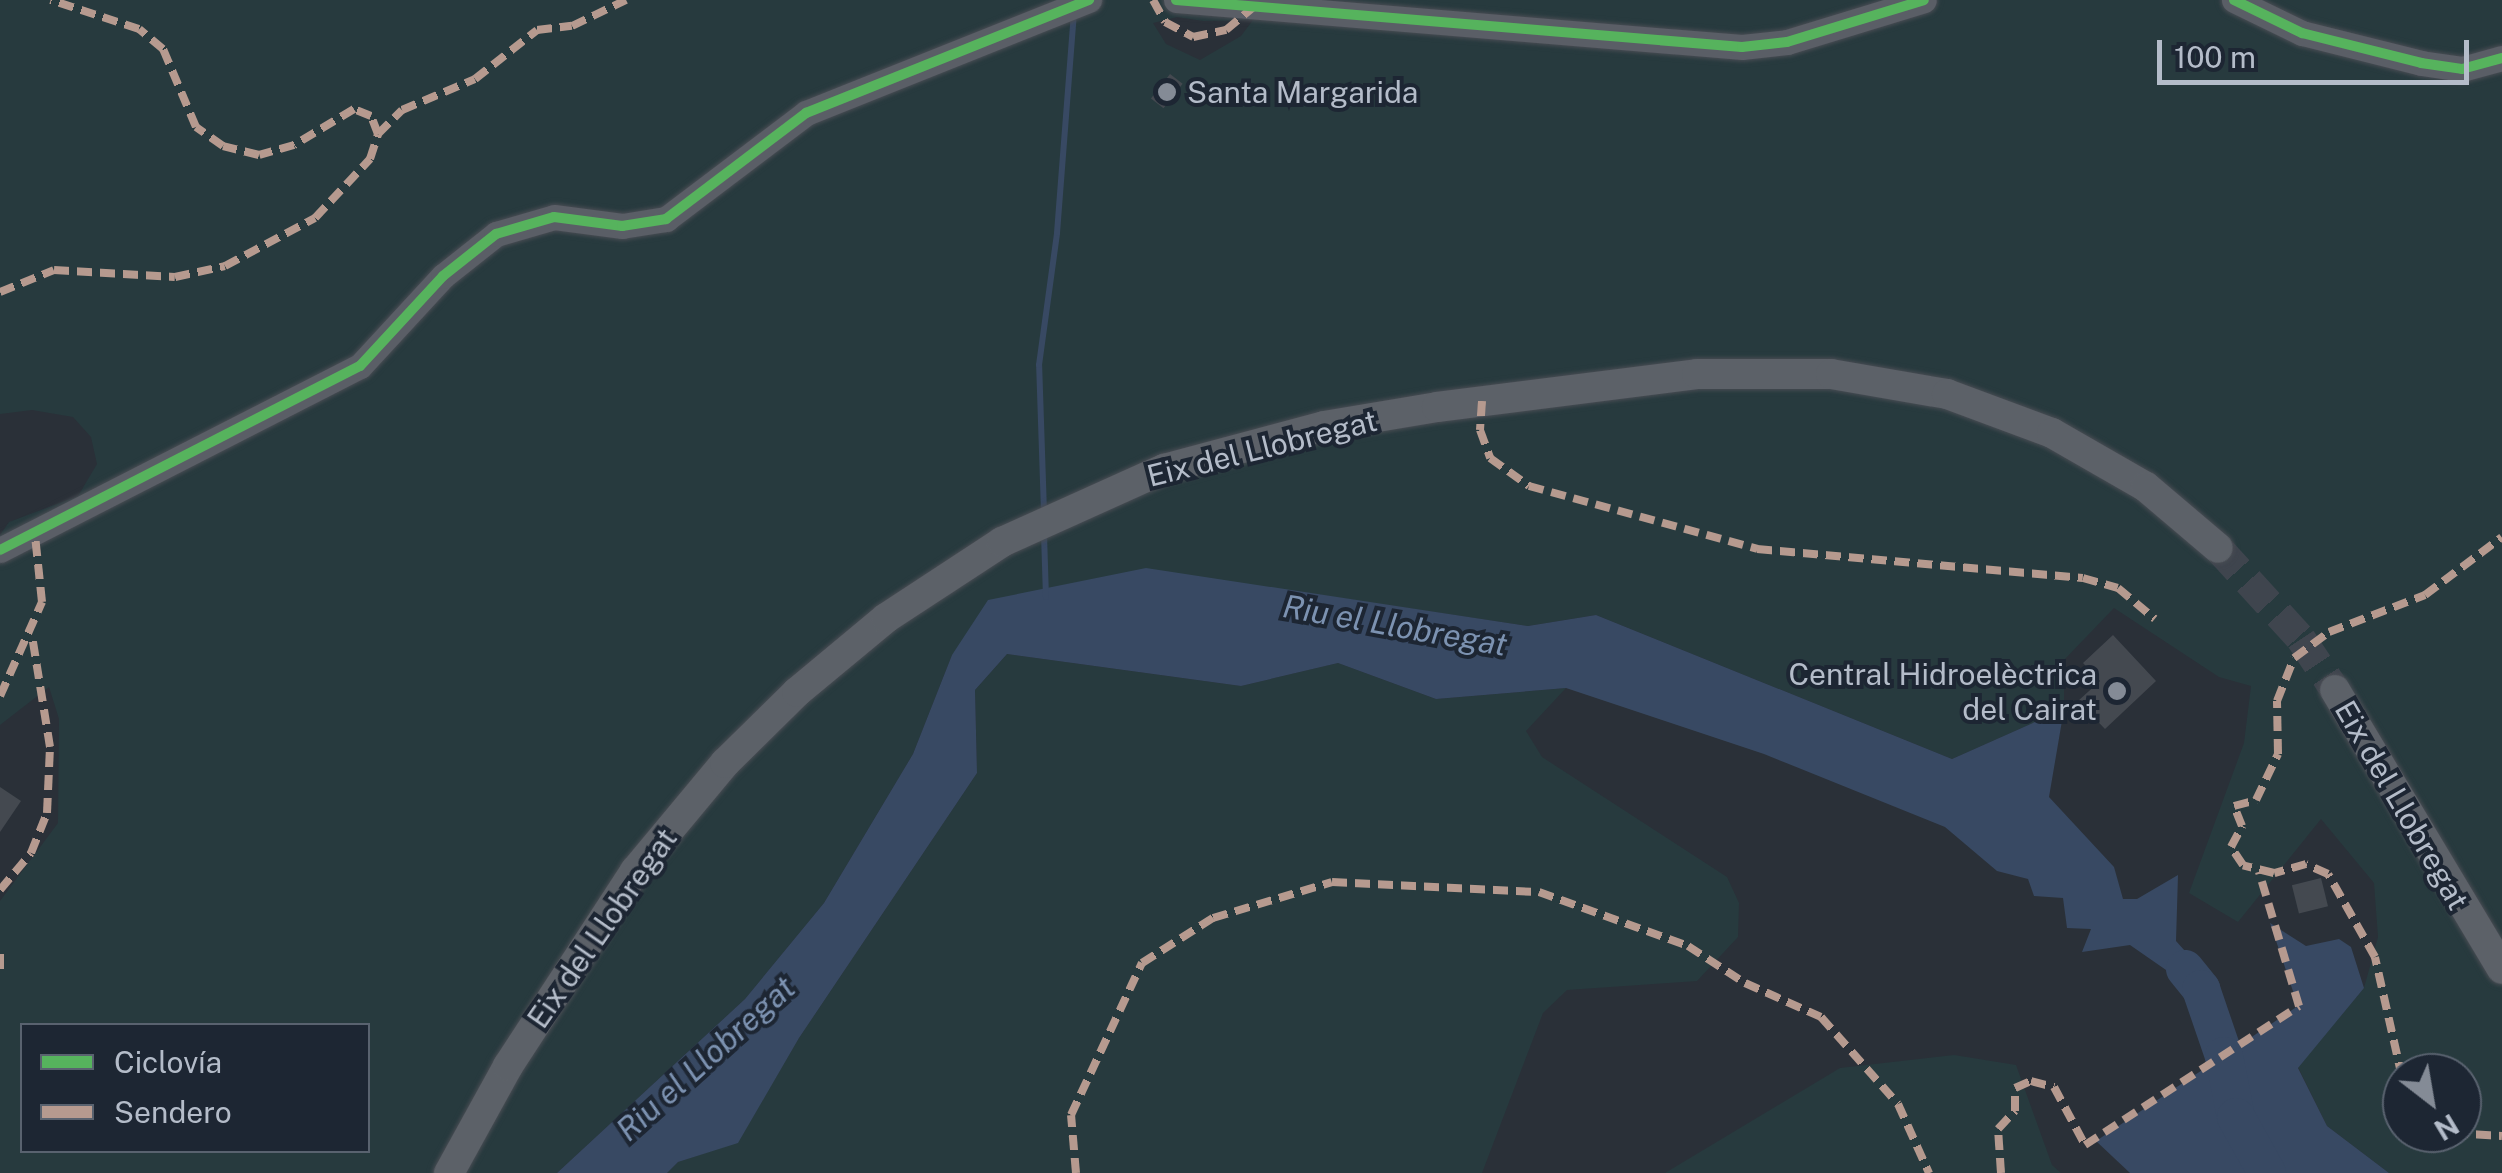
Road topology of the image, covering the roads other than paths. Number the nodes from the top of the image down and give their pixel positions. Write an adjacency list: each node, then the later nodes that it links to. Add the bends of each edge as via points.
1 (1176, 0): 2 (street, via 1742,47 1787,42)
2 (1924, 0)
3 (2234, 0): 5 (street, via 2302,33 2421,64 2462,69)
4 (1077, 3): 7 (street, via 806,113 666,219 622,226 542,218 496,234 443,276 360,366)
5 (2502, 58)
6 (2218, 548): 10 (main road, Eix del Llobregat, via 2146,487 2064,438 1973,402 1879,379 1732,372 1437,407 1292,434 1129,482 1002,542 846,650 726,764 636,871 508,1066)
7 (0, 550)
8 (2334, 690): 9 (main road, Eix del Llobregat)
9 (2502, 970)
10 (449, 1173)

